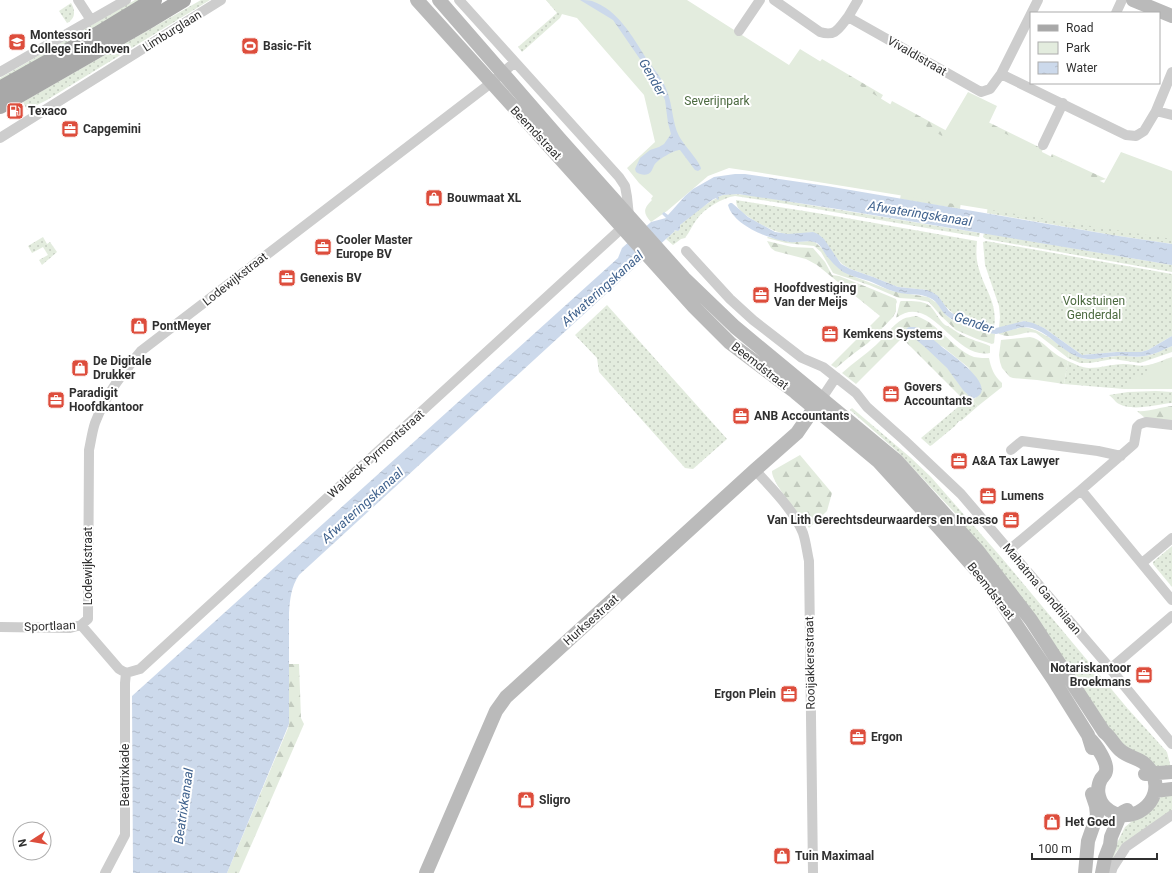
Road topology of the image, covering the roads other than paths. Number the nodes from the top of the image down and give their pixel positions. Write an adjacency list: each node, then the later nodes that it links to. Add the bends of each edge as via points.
1 (78, 0): 20 (street)
2 (126, 0): 20 (street)
3 (154, 0): 28 (main road)
4 (184, 0): 30 (main road, Limburglaan)
5 (221, 0): 33 (street, Limburglaan)
6 (417, 0): 27 (main road, Beemdstraat)
7 (439, 0): 25 (main road, Beemdstraat)
8 (459, 0): 22 (street)
9 (760, 0): 21 (street)
10 (774, 0): 19 (street, via 820,32 827,34 834,33)
11 (858, 0): 19 (street)
12 (1038, 0): 15 (street, Vivaldistraat)
13 (1122, 0): 16 (street)
14 (1133, 0): 18 (main road)
15 (1032, 12)
16 (1116, 12)
17 (1030, 16): 26 (street, Vivaldistraat)
18 (1172, 16)
19 (848, 17): 26 (street, Vivaldistraat, via 981,92 990,89)
20 (91, 20): 23 (street)
21 (739, 31)
22 (515, 62): 25 (street); 35 (street, via 619,177 625,186)
23 (0, 72)
24 (1172, 72): 31 (street)
25 (502, 74): 27 (street, Lodewijkstraat); 35 (main road, Beemdstraat)
26 (1001, 74): 29 (street)
27 (491, 83): 35 (main road, Beemdstraat, via 587,188); 49 (street, Lodewijkstraat, via 142,351 120,378 107,397 95,424 89,450 88,619)
28 (0, 89)
29 (1063, 103): 31 (street, via 1126,135 1136,136 1144,131); 34 (street)
30 (0, 106)
31 (1156, 111): 32 (street)
32 (1172, 116)
33 (0, 138)
34 (1043, 145)
35 (631, 228): 38 (main road, Beemdstraat, via 656,256 694,307 730,342 795,392); 52 (street, Waldeck Pyrmontstraat, via 140,669)
36 (686, 251): 37 (street, via 753,320 802,358 824,367)
37 (836, 377): 38 (street); 45 (street, Mahatma Gandhilaan, via 856,393 867,407 960,494)
38 (818, 403): 42 (main road, Hurksestraat, via 798,433); 54 (main road, Beemdstraat, via 878,461 991,588 1090,739); 54 (main road, Beemdstraat, via 897,461 978,551 1031,620 1104,732 1120,751)
39 (1172, 425): 41 (street, via 1146,422 1140,424 1137,427 1134,444)
40 (1011, 450): 41 (street, via 1022,441)
41 (1121, 456): 43 (street)
42 (756, 470): 63 (main road, Hurksestraat, via 506,697 496,711); 64 (street, Rooijakkersstraat, via 796,520 803,534 809,561)
43 (1081, 490): 45 (street); 46 (street)
44 (1172, 538): 46 (street)
45 (1009, 550): 51 (street, Mahatma Gandhilaan)
46 (1142, 563): 47 (street)
47 (1172, 600)
48 (1172, 616): 51 (street)
49 (81, 625): 50 (street, Sportlaan, via 70,628); 52 (street, Sportlaan, via 119,669)
50 (0, 628)
51 (1110, 669): 53 (street, Mahatma Gandhilaan)
52 (126, 673): 62 (street, Beatrixkade, via 125,834)
53 (1172, 744)
54 (1113, 763): 56 (main road, via 1140,760 1145,764); 59 (main road, via 1098,788)
55 (1172, 772): 56 (main road)
56 (1148, 774): 58 (main road, via 1154,782); 61 (main road, via 1148,791 1145,799 1124,811)
57 (1172, 789): 58 (main road)
58 (1155, 791): 61 (main road, via 1146,808)
59 (1100, 806): 61 (main road); 65 (main road, via 1088,841)
60 (1172, 815): 67 (street, via 1126,847)
61 (1124, 816): 66 (main road, via 1111,837)
62 (105, 873)
63 (426, 873)
64 (813, 873)
65 (1085, 873)
66 (1102, 873)
67 (1111, 873)

